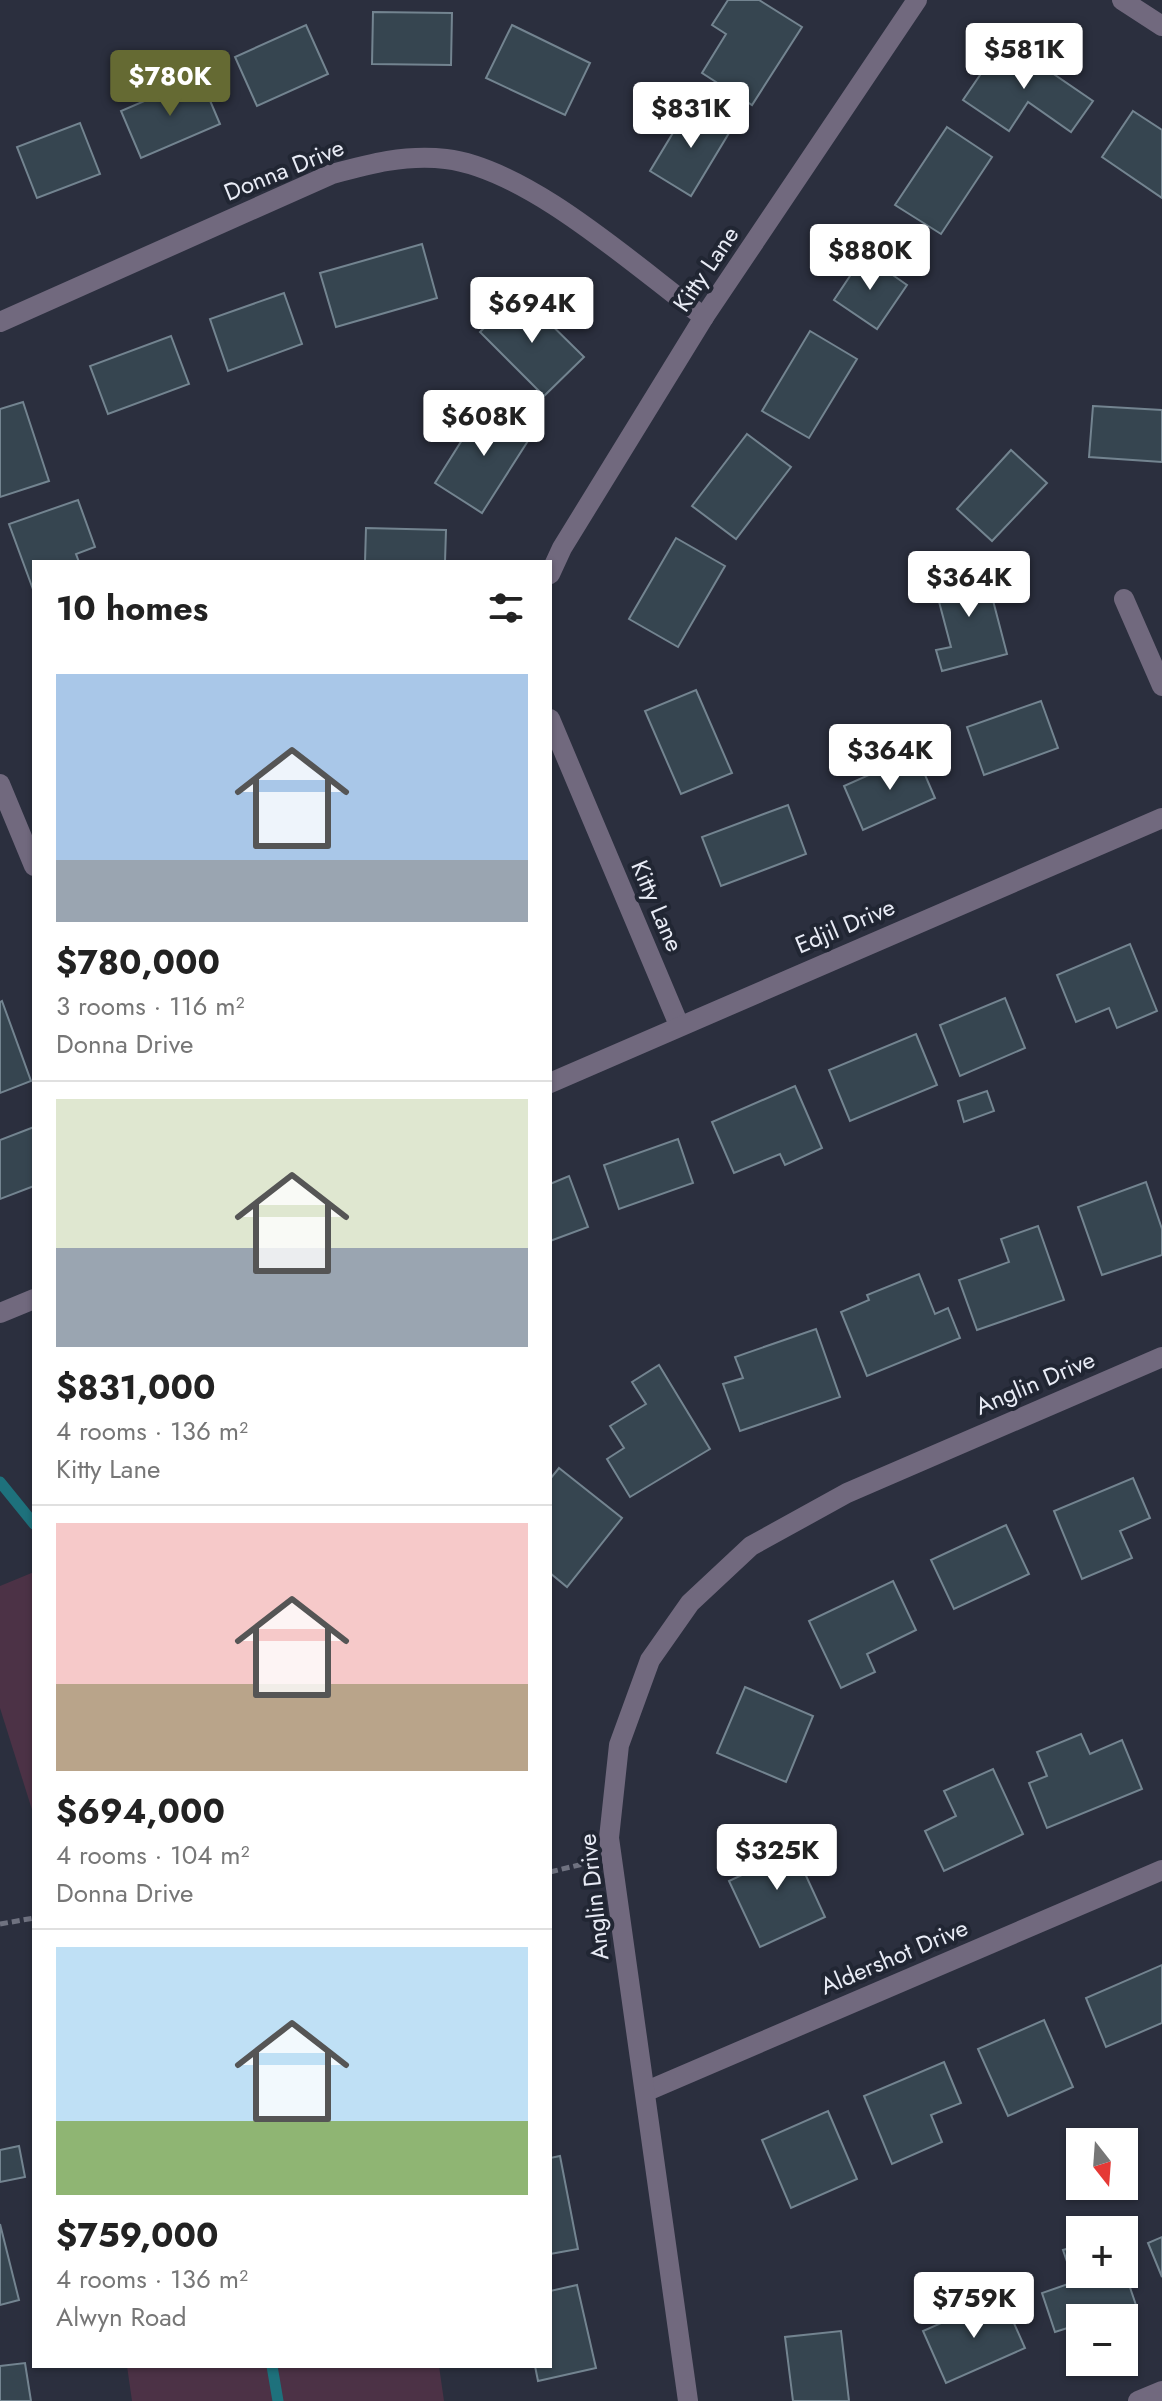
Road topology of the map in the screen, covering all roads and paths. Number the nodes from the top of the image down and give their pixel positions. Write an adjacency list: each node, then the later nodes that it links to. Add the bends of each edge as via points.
1 (917, 0): 4 (street, Kitty Lane)
2 (1122, 0): 3 (street)
3 (1162, 26)
4 (704, 317): 5 (street, Donna Drive, via 559,210 494,172 446,159 387,159 332,174); 6 (street, Kitty Lane)
5 (0, 322)
6 (552, 570)
7 (1124, 599): 8 (street)
8 (1162, 686)
9 (552, 724): 13 (street, Kitty Lane)
10 (0, 784): 12 (street)
11 (1162, 818): 13 (street, Edjil Drive)
12 (32, 861)
13 (679, 1025): 14 (street, Edjil Drive)
14 (552, 1082)
15 (32, 1300): 16 (street)
16 (0, 1313)
17 (1162, 1357): 21 (street, Anglin Drive, via 847,1493 751,1546 690,1603 650,1660 619,1745 609,1838)
18 (1162, 1870): 21 (street, Aldershot Drive)
19 (32, 1918): 20 (path)
20 (0, 1924)
21 (647, 2091): 23 (street, Anglin Drive)
22 (1162, 2391): 24 (street)
23 (688, 2401)
24 (1138, 2401)

